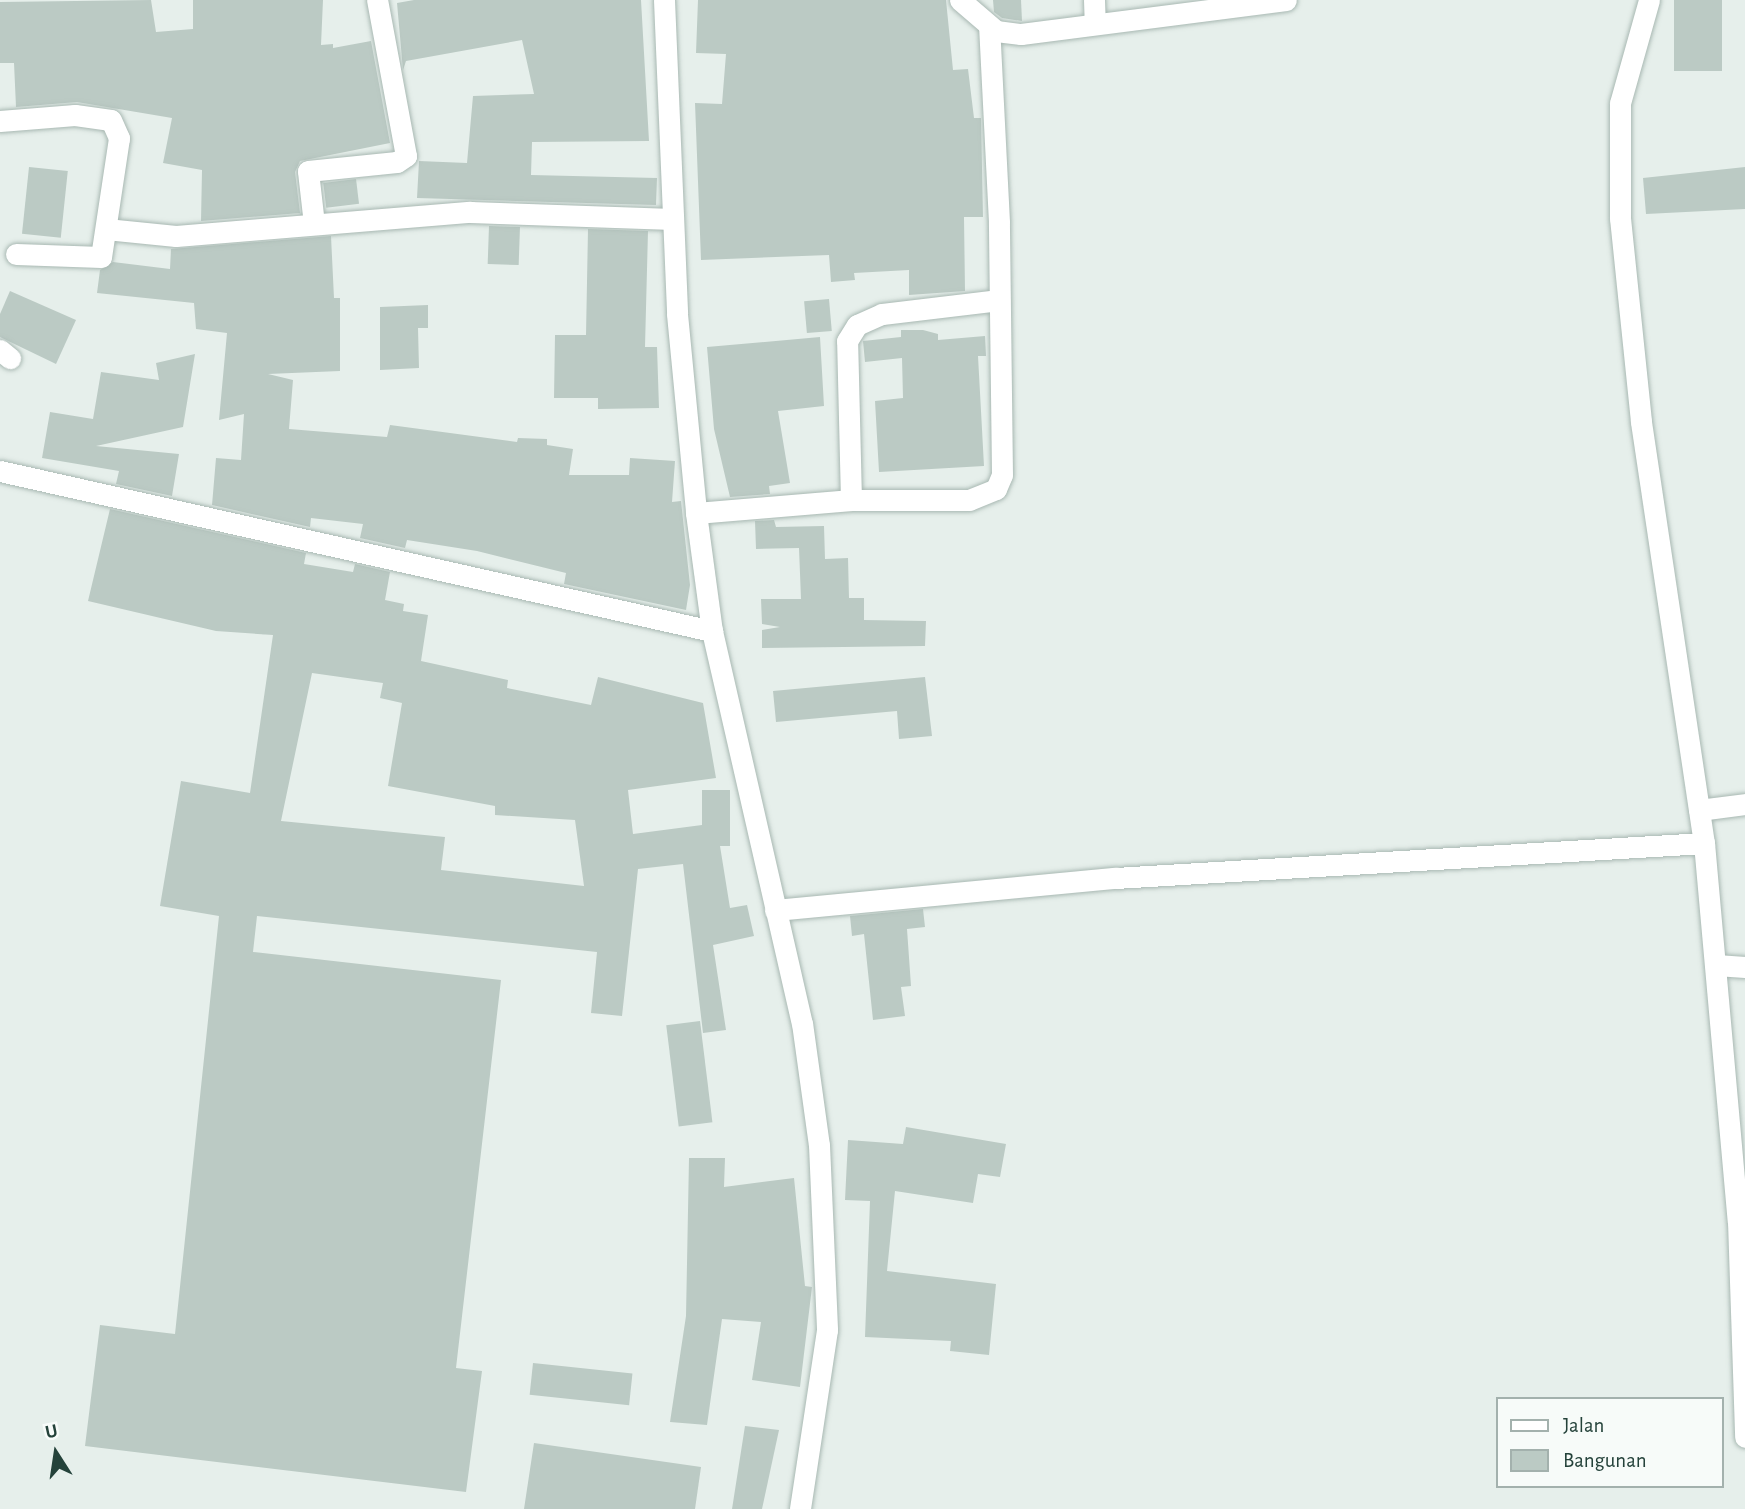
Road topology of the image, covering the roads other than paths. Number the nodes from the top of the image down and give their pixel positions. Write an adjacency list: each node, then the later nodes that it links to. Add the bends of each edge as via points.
1 (377, 0): 12 (street, via 406,156 397,162 308,171)
2 (664, 0): 11 (street)
3 (960, 0): 9 (street)
4 (1094, 0): 8 (street)
5 (1286, 0): 7 (street)
6 (1648, 0): 21 (street, via 1620,103 1620,218 1641,422)
7 (1168, 8): 8 (street)
8 (1095, 24): 9 (street, via 1021,34)
9 (989, 26): 15 (street)
10 (0, 121): 13 (street, via 75,115 111,120 119,138)
11 (673, 219): 12 (street, via 470,212); 18 (street)
12 (313, 224): 13 (street, via 176,236)
13 (106, 229): 14 (street, via 96,260)
14 (16, 254)
15 (999, 300): 17 (street, via 882,314 856,325 847,341); 17 (street, via 1002,475 996,489 970,500)
16 (0, 471): 19 (street)
17 (851, 500): 18 (street)
18 (696, 513): 19 (street)
19 (712, 631): 23 (street)
20 (1745, 804): 21 (street)
21 (1699, 810): 22 (street)
22 (1704, 842): 23 (street, via 1115,878); 24 (street)
23 (775, 911): 28 (street, via 802,1023 828,1263 822,1378)
24 (1716, 965): 25 (street); 26 (street)
25 (1745, 967)
26 (1741, 1221): 27 (street)
27 (1745, 1437)
28 (800, 1509)

